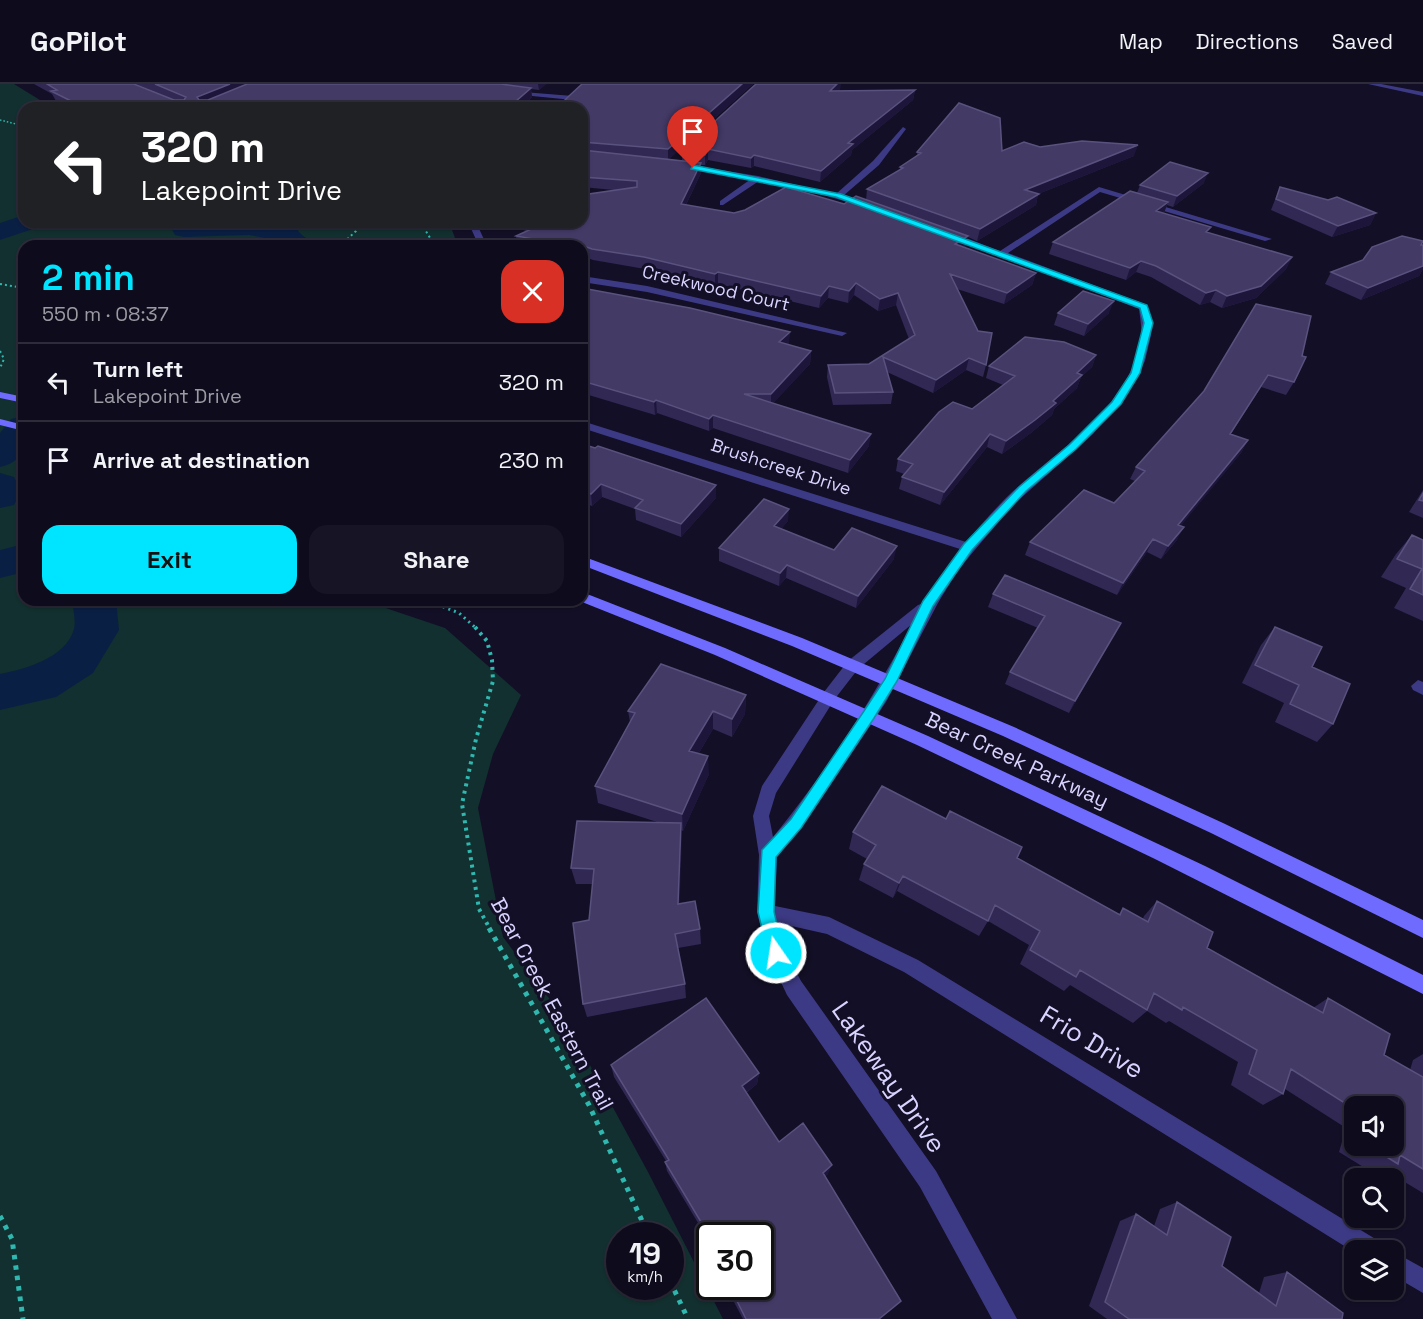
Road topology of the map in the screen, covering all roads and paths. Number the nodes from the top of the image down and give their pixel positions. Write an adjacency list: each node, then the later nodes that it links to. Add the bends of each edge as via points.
1 (1371, 84): 4 (street)
2 (504, 91): 5 (street)
3 (579, 92): 5 (street)
4 (1423, 94)
5 (573, 98): 6 (street)
6 (567, 102)
7 (0, 120): 8 (path)
8 (18, 124)
9 (903, 129): 12 (street, via 876,164)
10 (672, 164): 11 (street)
11 (758, 178): 12 (street); 13 (street)
12 (838, 196): 14 (street)
13 (723, 203)
14 (882, 211)
15 (356, 228): 18 (path)
16 (936, 230): 19 (street)
17 (1268, 239): 19 (street, via 1099,189)
18 (346, 240)
19 (1001, 254): 31 (street, Lakeway Drive, via 1144,307 1148,323 1136,373 1116,404 1022,489)
20 (588, 280): 23 (street, Creekwood Court)
21 (0, 284): 22 (path)
22 (18, 287)
23 (842, 333)
24 (0, 351): 25 (path, via 4,358)
25 (0, 368)
26 (0, 394): 27 (main road)
27 (18, 398)
28 (0, 422): 29 (main road)
29 (18, 426)
30 (588, 426): 31 (street, Brushcreek Drive)
31 (968, 547): 34 (street, Lakeway Drive)
32 (588, 562): 36 (main road, Bear Creek Parkway)
33 (588, 599): 38 (main road, Bear Creek Parkway)
34 (928, 604): 36 (street, Lakeway Drive); 37 (street, Lakeway Drive)
35 (441, 606): 45 (path, Bear Creek Eastern Trail, via 459,613 474,626 487,641 492,660 493,681 462,804 479,909 589,1105)
36 (853, 665): 37 (main road, Bear Creek Parkway); 38 (street, Lakeway Drive)
37 (890, 681): 39 (street, Lakeway Drive); 42 (main road, Bear Creek Parkway, via 1230,835)
38 (830, 696): 39 (main road, Bear Creek Parkway); 40 (street, Lakeway Drive, via 768,791 761,816)
39 (869, 715): 40 (street, Lakeway Drive, via 796,823); 43 (main road, Bear Creek Parkway, via 1247,895)
40 (768, 855): 41 (street, Lakeway Drive)
41 (766, 912): 46 (street, Frio Drive, via 829,926 911,966); 52 (street, Lakeway Drive, via 776,953 794,988 928,1179)
42 (1423, 929)
43 (1423, 985)
44 (0, 1216): 50 (path, via 12,1239)
45 (643, 1222)
46 (1356, 1240)
47 (1404, 1269): 48 (street)
48 (1423, 1281)
49 (679, 1300): 51 (path)
50 (23, 1319)
51 (688, 1319)
52 (1005, 1319)

